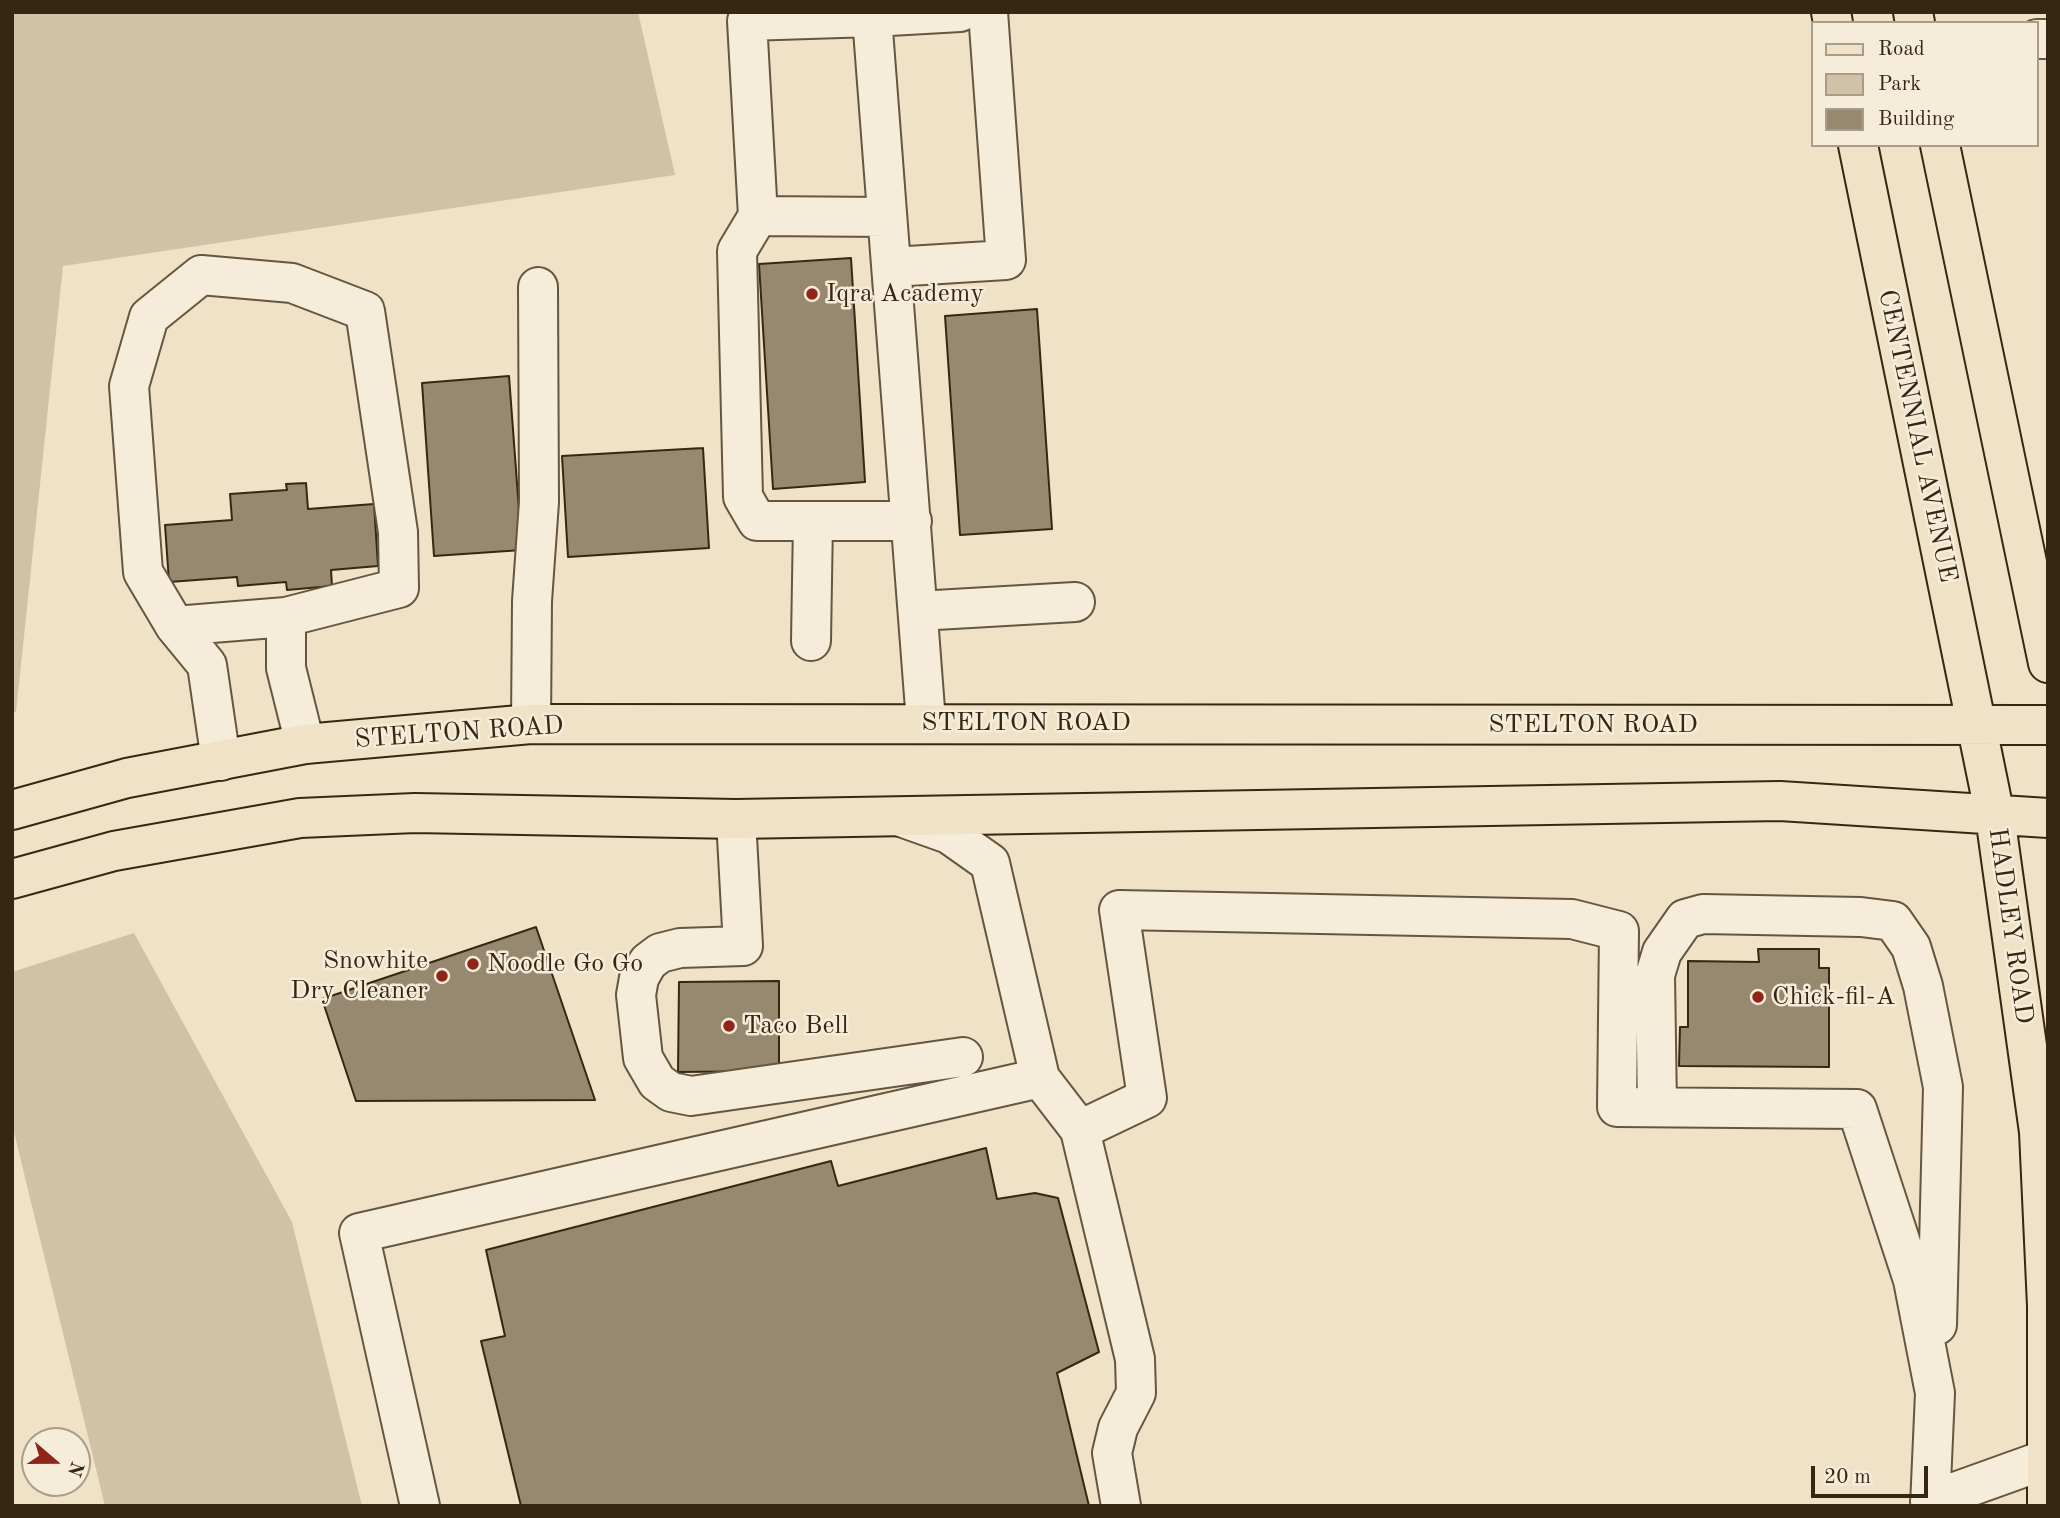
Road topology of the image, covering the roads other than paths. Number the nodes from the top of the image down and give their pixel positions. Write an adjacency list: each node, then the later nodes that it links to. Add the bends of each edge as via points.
1 (960, 12): 3 (lane)
2 (988, 12): 8 (lane, via 1006,260)
3 (872, 17): 6 (lane, via 747,21); 7 (lane)
4 (1858, 147): 21 (main road, CENTENNIAL AVENUE)
5 (1940, 147): 17 (main road)
6 (758, 216): 7 (lane); 10 (lane, via 737,251 743,497 757,521)
7 (887, 217): 8 (lane)
8 (892, 267): 11 (lane)
9 (538, 287): 19 (lane, via 539,502)
10 (813, 521): 11 (lane); 16 (lane)
11 (912, 521): 13 (lane)
12 (1075, 603): 13 (lane)
13 (918, 611): 18 (lane)
14 (286, 617): 15 (lane); 15 (lane, via 399,588 398,533 365,311 292,283 201,275 149,317 128,386 144,572); 22 (lane, via 286,668)
15 (175, 626): 23 (lane, via 207,664)
16 (811, 641)
17 (2048, 663)
18 (926, 722): 19 (main road, STELTON ROAD, via 688,727); 21 (main road, STELTON ROAD)
19 (531, 724): 22 (main road, STELTON ROAD)
20 (2048, 725): 21 (main road, STELTON ROAD)
21 (1976, 726): 26 (main road, HADLEY ROAD)
22 (305, 744): 23 (main road, STELTON ROAD)
23 (221, 761): 24 (main road, STELTON ROAD, via 127,778)
24 (12, 810)
25 (895, 815): 26 (main road, via 1780,801); 28 (main road); 31 (lane, via 949,834 990,863)
26 (1995, 817): 27 (main road); 35 (main road, HADLEY ROAD, via 2039,1132 2047,1306)
27 (2048, 818)
28 (736, 819): 29 (main road, via 415,813 300,818 114,851); 30 (lane, via 743,946 660,953 639,978 636,995 643,1058 657,1082 671,1092 691,1096)
29 (12, 879)
30 (963, 1057)
31 (1040, 1078): 33 (lane); 37 (lane, via 359,1233)
32 (1657, 1107): 33 (lane, via 1617,1107 1619,931 1572,919 1119,910 1147,1098); 34 (lane, via 1857,1109 1913,1280); 34 (lane, via 1655,975 1662,952 1685,919 1703,914 1893,921 1911,947 1919,973 1943,1087)
33 (1080, 1130): 38 (lane, via 1135,1359 1136,1393 1118,1428 1112,1453)
34 (1935, 1393): 36 (lane)
35 (2047, 1459): 36 (lane); 39 (main road, HADLEY ROAD)
36 (1930, 1503)
37 (420, 1506)
38 (1121, 1506)
39 (2047, 1506)

